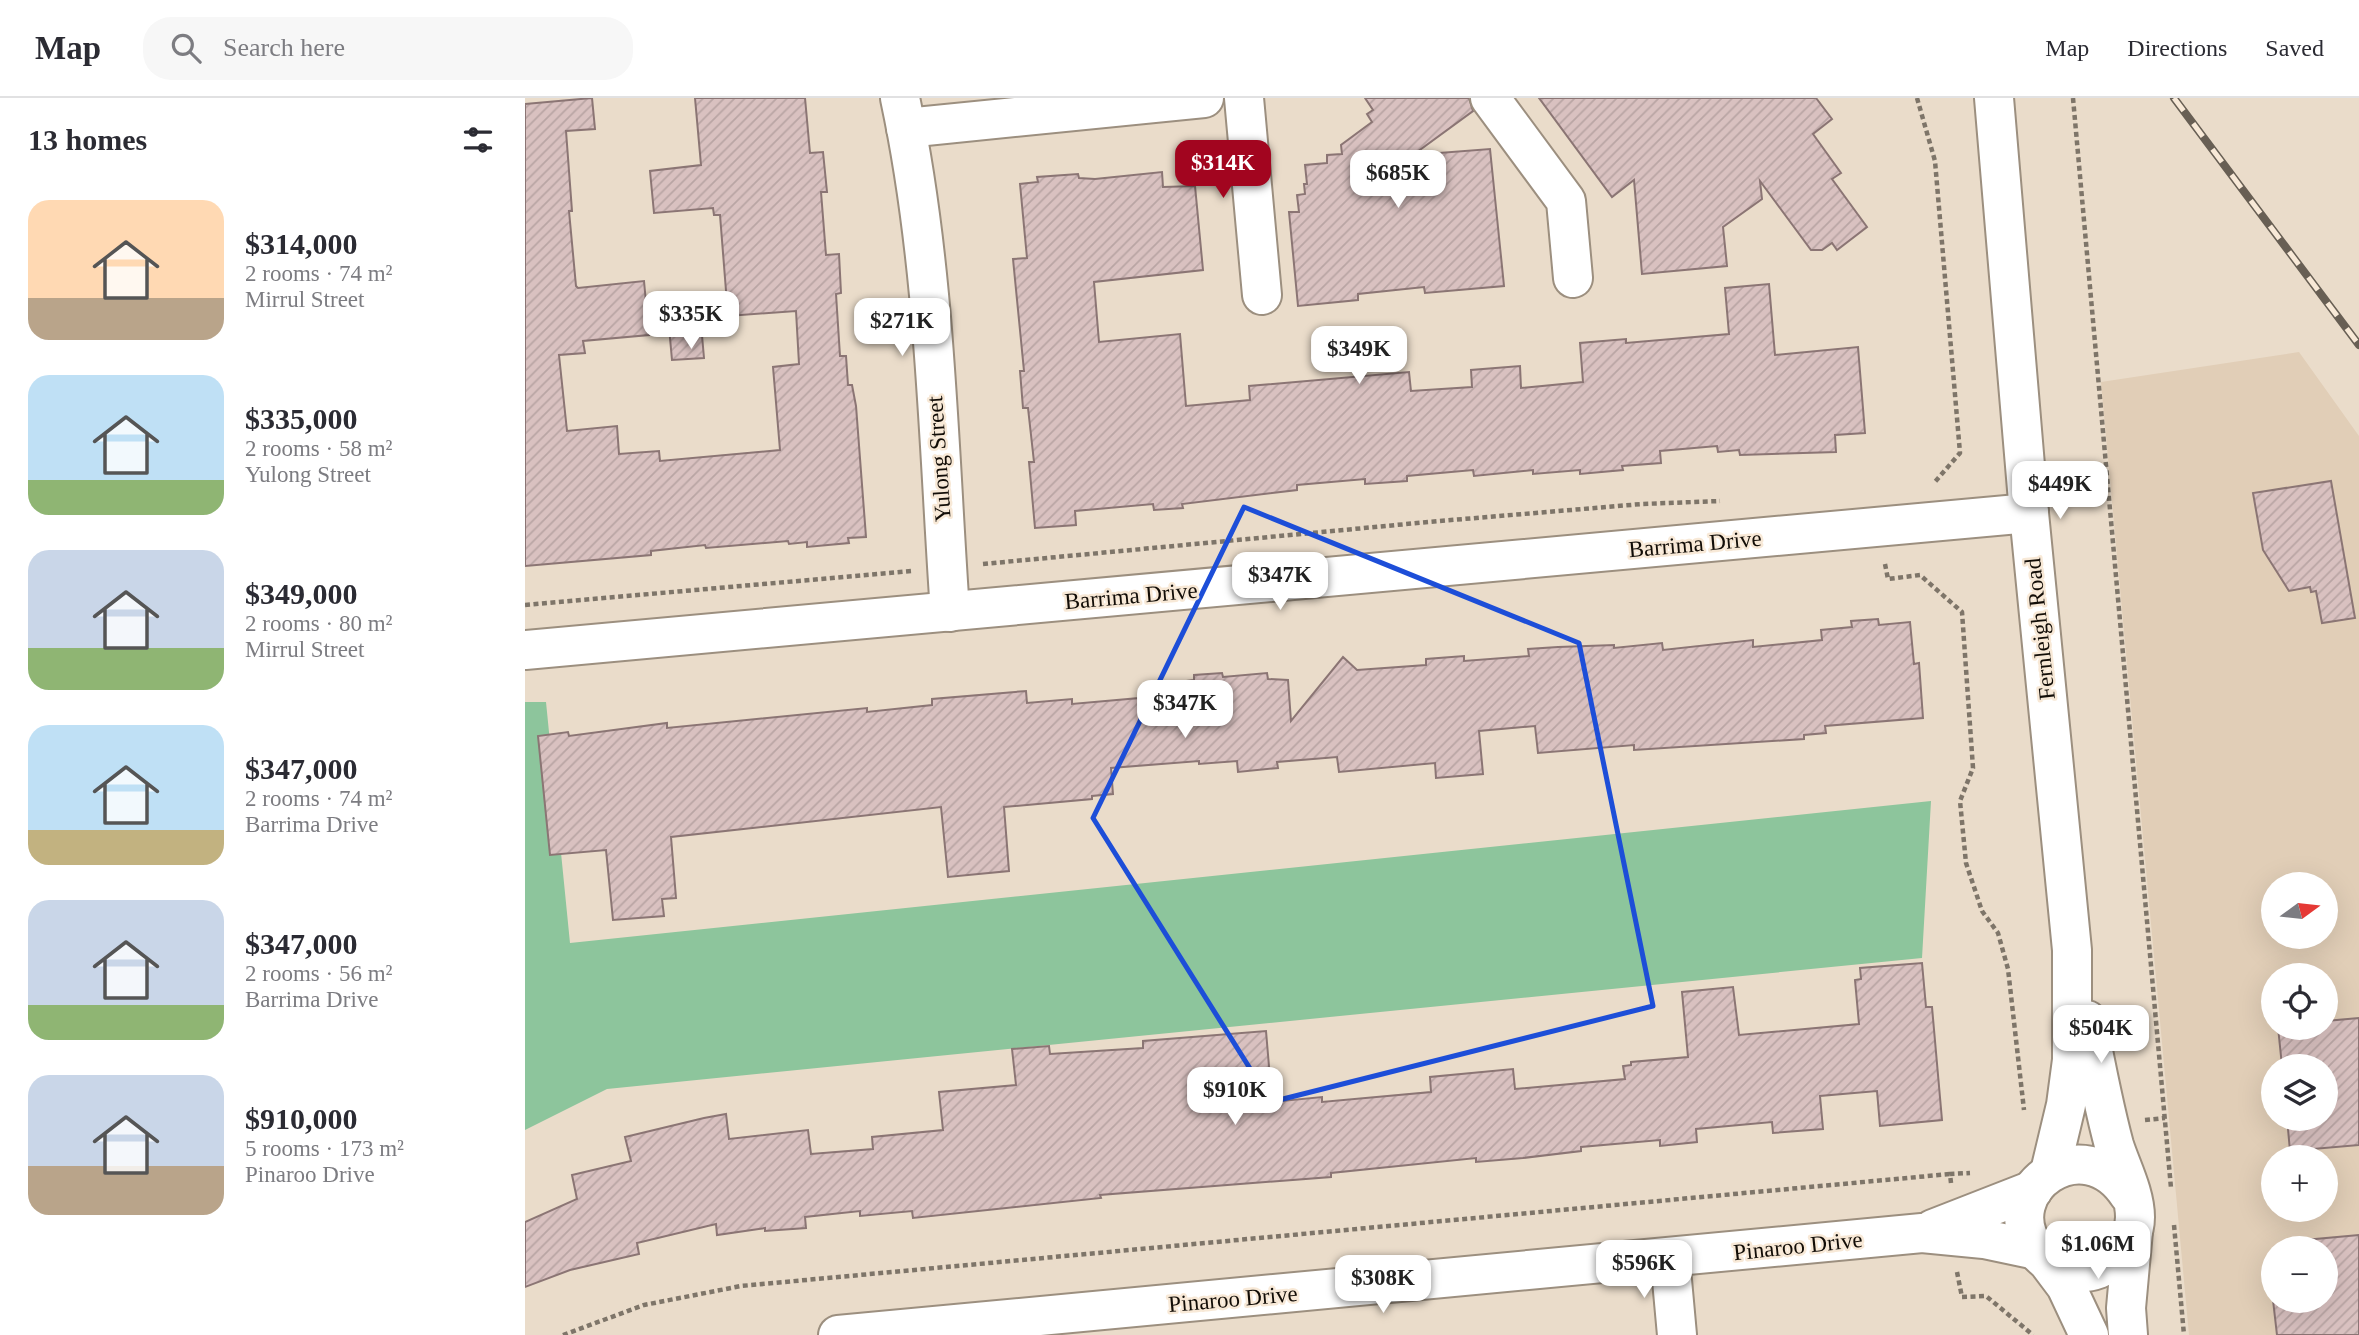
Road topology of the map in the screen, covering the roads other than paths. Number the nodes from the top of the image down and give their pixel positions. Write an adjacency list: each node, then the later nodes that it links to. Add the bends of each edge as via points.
1 (1203, 98): 5 (street)
2 (1244, 98): 7 (street)
3 (1490, 98): 6 (street, via 1566,201)
4 (1994, 98): 8 (street, Fernleigh Road)
5 (903, 113): 9 (street, Yulong Street, via 928,301)
6 (1573, 278)
7 (1262, 295)
8 (2029, 513): 9 (street, Barrima Drive); 11 (street, Fernleigh Road)
9 (950, 612): 10 (street, Barrima Drive)
10 (525, 650)
11 (2072, 950): 12 (street, Fernleigh Road, via 2072,1060 2066,1105); 13 (street, Fernleigh Road)
12 (2041, 1181): 13 (street, via 2075,1163 2101,1167 2122,1183); 14 (street, Pinaroo Drive); 15 (street, via 2025,1220)
13 (2131, 1212): 15 (street, via 2127,1245 2100,1268 2064,1270); 20 (street, Fernleigh Road)
14 (1943, 1231): 15 (street, Pinaroo Drive); 16 (street, Pinaroo Drive)
15 (2042, 1256): 19 (street, via 2066,1286)
16 (1670, 1258): 17 (street, Pinaroo Drive); 18 (street)
17 (838, 1335)
18 (1677, 1335)
19 (2089, 1335)
20 (2128, 1335)

